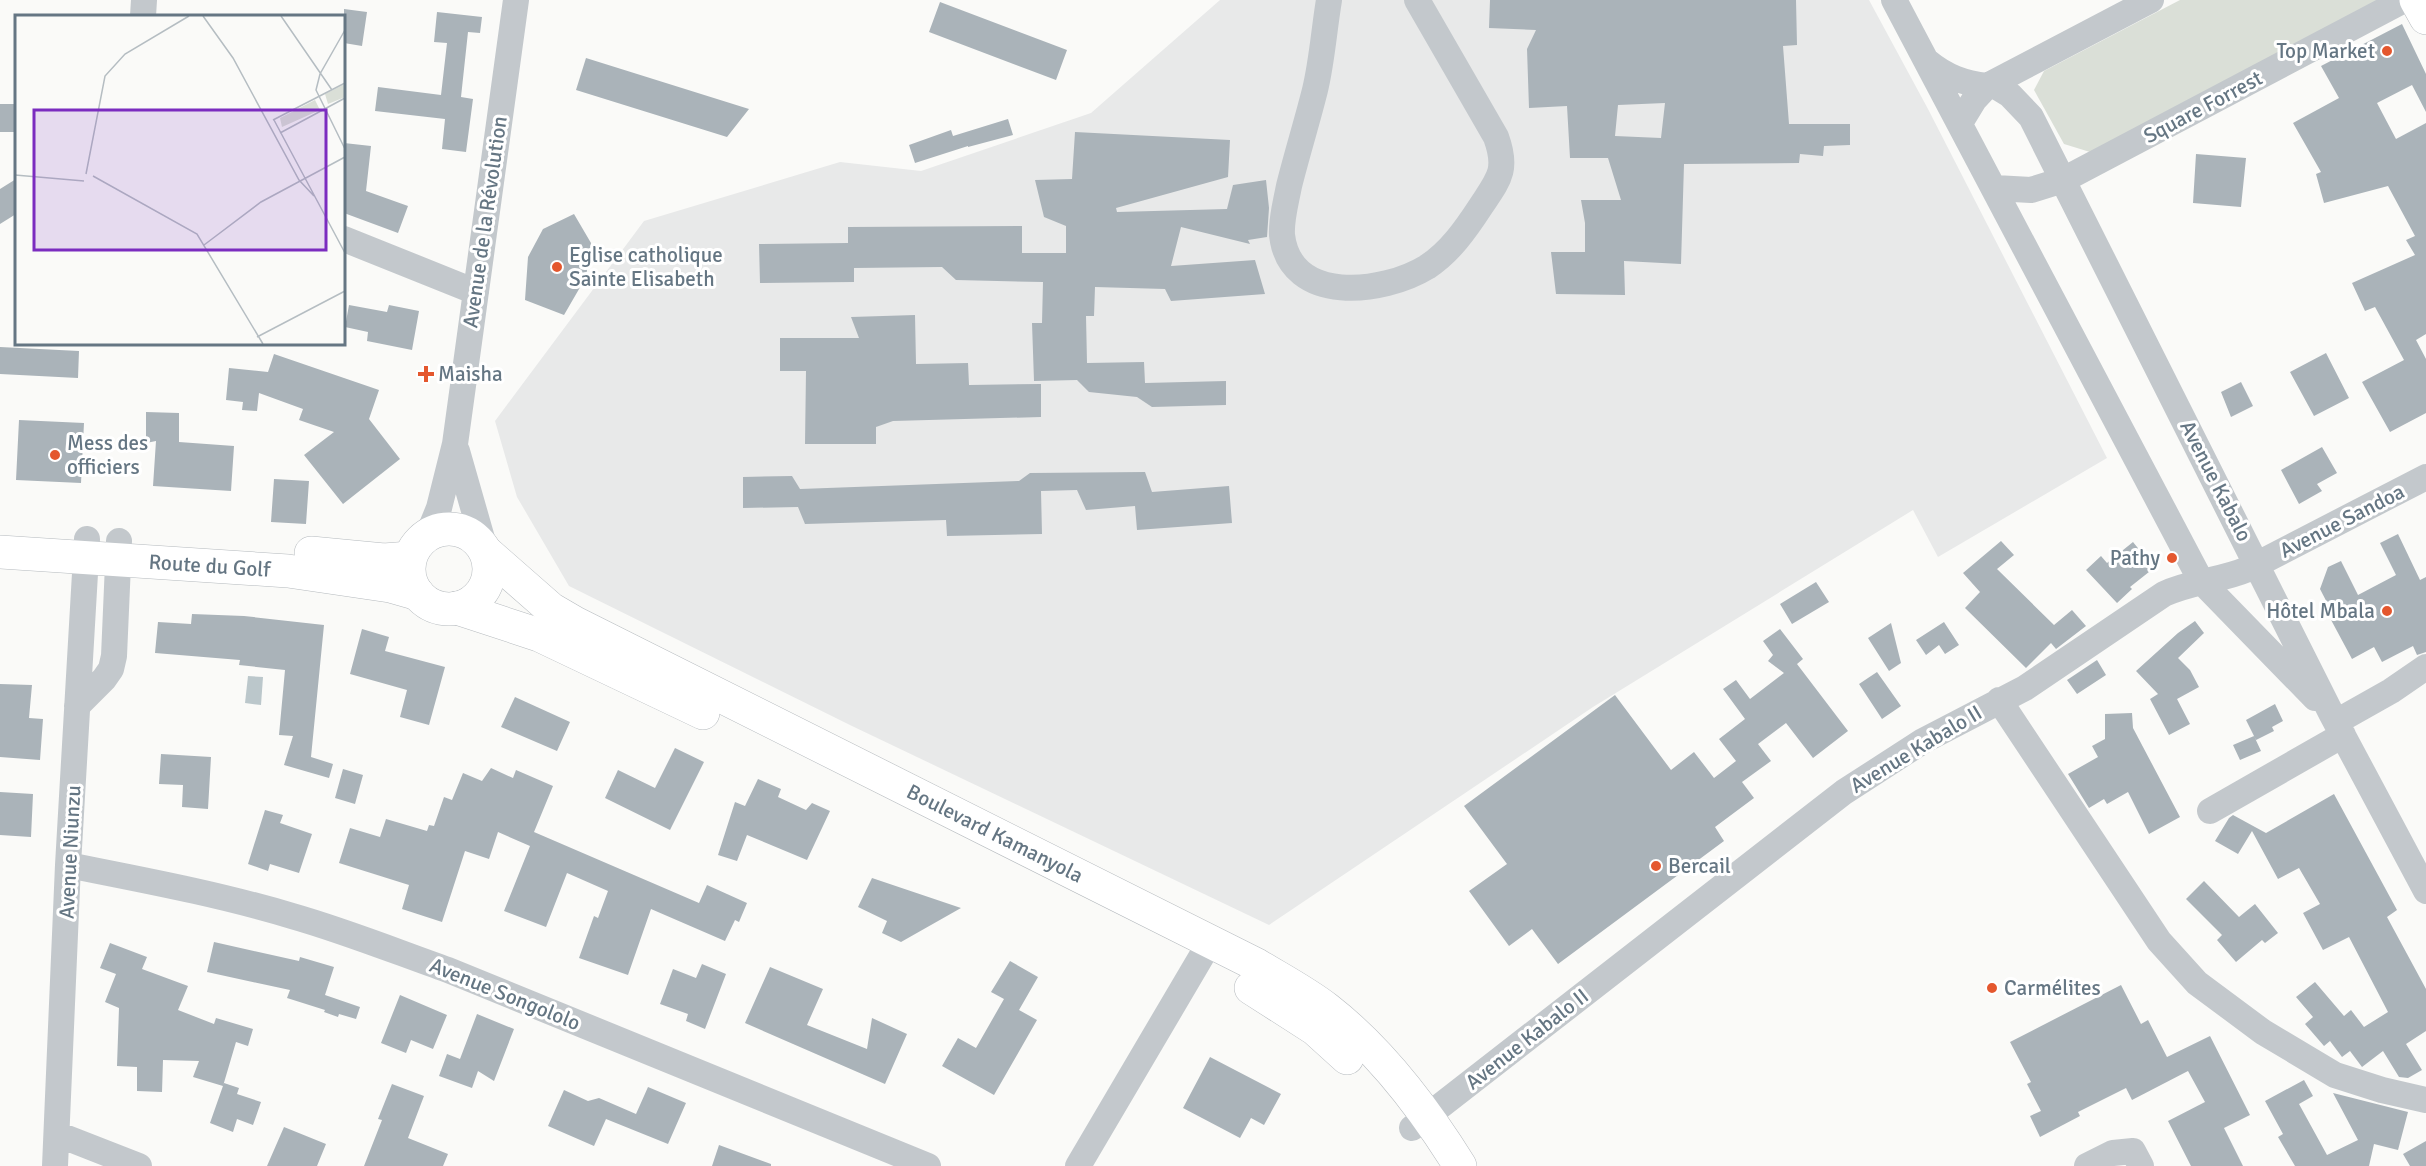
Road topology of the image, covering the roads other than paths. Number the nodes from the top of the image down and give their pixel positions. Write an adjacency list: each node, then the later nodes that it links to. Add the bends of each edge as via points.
1 (144, 0): 9 (street)
2 (516, 0): 17 (street, Avenue de la Révolution)
3 (1329, 0): 4 (street, via 1316,87 1284,208 1282,235 1287,255 1307,280 1331,287 1356,288 1402,280 1427,267 1450,249 1501,175 1503,155 1496,136)
4 (1417, 0)
5 (1894, 0): 11 (street)
6 (2151, 0): 12 (street)
7 (2404, 0): 14 (street, Square Forrest)
8 (2416, 0): 10 (main road)
9 (143, 15)
10 (2426, 18)
11 (1927, 62): 12 (street, via 1952,78); 13 (street)
12 (1990, 85): 13 (street, via 1974,100); 14 (street, Avenue Kabalo, via 2010,95 2031,117)
13 (1960, 123): 15 (street)
14 (2064, 180): 15 (street, Square Forrest, via 2031,190); 26 (street, Avenue Kabalo)
15 (1995, 188): 27 (street)
16 (345, 239): 17 (street)
17 (476, 292): 18 (street, Avenue de la Révolution)
18 (455, 444): 21 (street, via 439,508); 24 (street)
19 (2426, 477): 26 (street, Avenue Sandoa)
20 (0, 534): 22 (main road)
21 (419, 547): 23 (main road, via 384,560); 24 (main road, via 444,529 461,530); 28 (main road, via 409,574)
22 (86, 548): 23 (main road, Route du Golf); 25 (main road, Route du Golf); 32 (street, Avenue Niunzu)
23 (118, 550): 28 (main road, Route du Golf, via 288,571); 32 (street, via 111,669)
24 (485, 550): 29 (main road, via 490,568 487,583 472,602); 34 (main road, Boulevard Kamanyola, via 551,609)
25 (0, 552)
26 (2258, 564): 27 (street, Avenue Sandoa, via 2235,575); 33 (street, Avenue Kabalo)
27 (2201, 581): 31 (street, Avenue Sandoa, via 2164,594 2054,669); 33 (street)
28 (418, 594): 29 (main road, via 436,606)
29 (457, 608): 34 (main road, Boulevard Kamanyola, via 539,634)
30 (2426, 667): 33 (street)
31 (1999, 700): 39 (street, Avenue Kabalo II, via 2159,941 2197,983 2263,1032 2335,1075); 40 (street, Avenue Kabalo II, via 1923,741 1844,792)
32 (77, 706): 36 (street, Avenue Niunzu)
33 (2337, 724): 35 (street); 37 (street, Avenue Kabalo)
34 (812, 754): 38 (main road, Boulevard Kamanyola)
35 (2210, 811)
36 (68, 865): 41 (street, Avenue Niunzu); 45 (street, Avenue Songololo, via 183,888 281,913 370,942 448,970)
37 (2426, 891)
38 (1205, 951): 40 (main road, Boulevard Kamanyola, via 1315,1029); 46 (street)
39 (2426, 1100)
40 (1420, 1122): 47 (main road, Boulevard Kamanyola); 48 (main road, Boulevard Kamanyola)
41 (57, 1134): 43 (street, Avenue Niunzu); 44 (street)
42 (2137, 1158): 49 (street, via 2113,1154)
43 (55, 1166)
44 (139, 1166)
45 (928, 1166)
46 (1078, 1166)
47 (1437, 1166)
48 (1460, 1166)
49 (2087, 1166)

